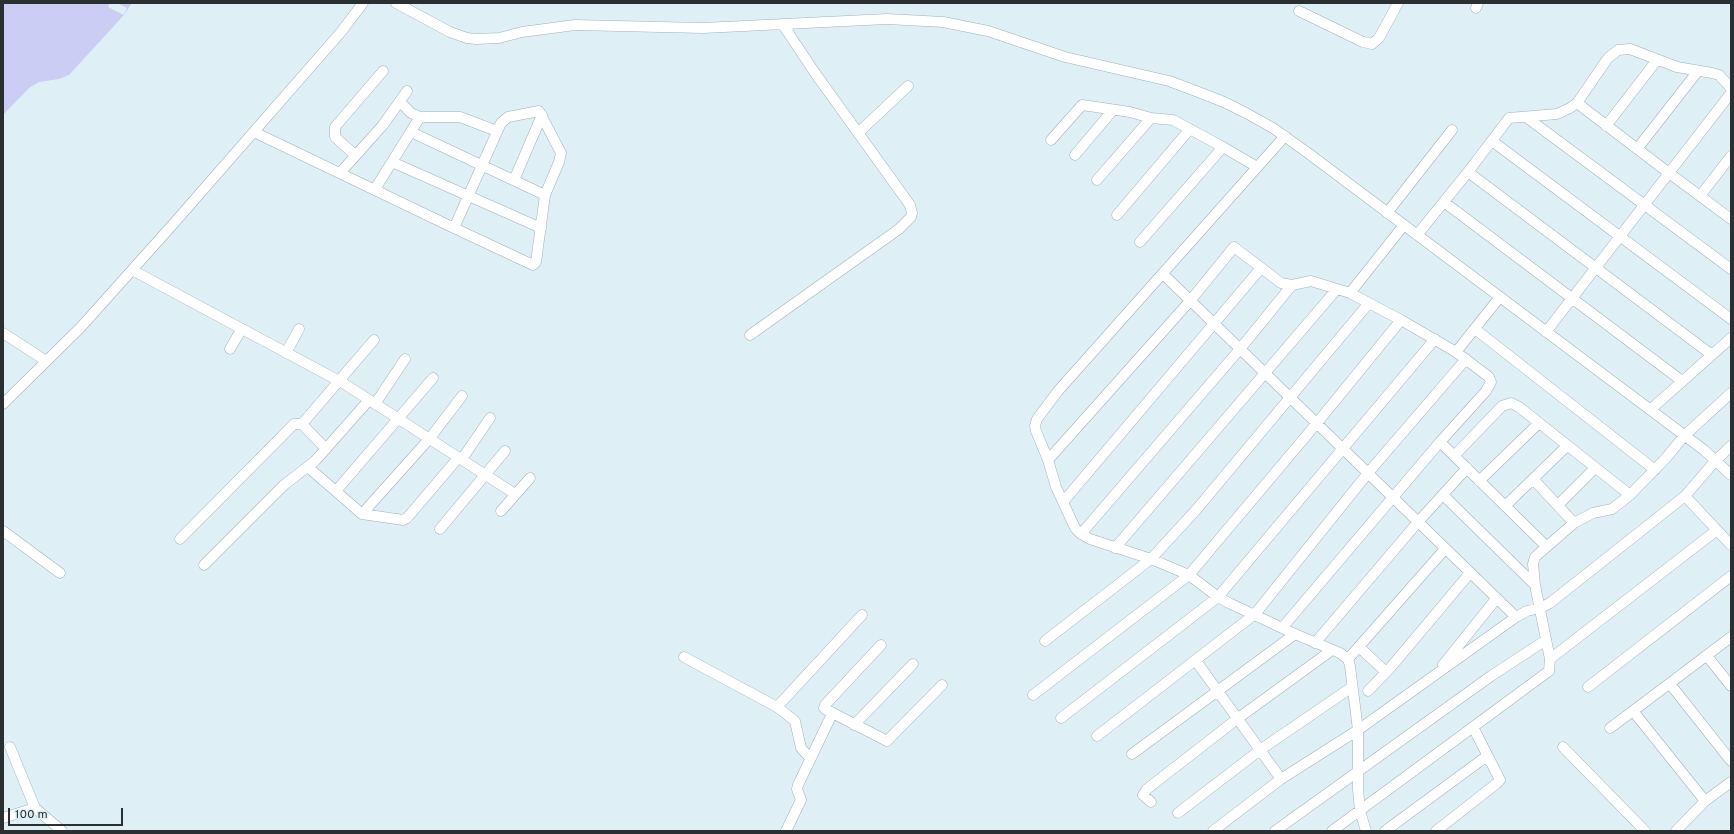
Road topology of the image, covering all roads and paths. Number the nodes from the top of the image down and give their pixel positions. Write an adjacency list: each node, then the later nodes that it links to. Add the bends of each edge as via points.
1 (363, 3): 24 (street, via 342,32)
2 (396, 3): 5 (street, via 450,32 476,39 499,38 522,32 575,25 704,28)
3 (1398, 3): 4 (street, via 1379,38 1372,44)
4 (1299, 11)
5 (783, 25): 26 (street); 27 (street, via 910,19 976,28 1066,57 1188,88 1235,107)
6 (1657, 60): 8 (street); 14 (street, via 1630,49 1612,53); 20 (street)
7 (383, 71): 32 (street, via 335,127 335,137)
8 (1698, 71): 10 (street, via 1719,75); 31 (street)
9 (908, 86): 26 (street)
10 (1731, 88)
11 (407, 91): 13 (street)
12 (1731, 93): 40 (street)
13 (400, 102): 17 (street, via 411,113); 32 (street)
14 (1577, 103): 18 (street, via 1557,114); 20 (street)
15 (1113, 110): 19 (street); 28 (street, via 1082,105); 33 (street)
16 (542, 115): 23 (street, via 537,111 508,118 503,120); 41 (street); 44 (street, via 561,153)
17 (420, 117): 23 (street, via 460,117); 25 (street)
18 (1526, 117): 29 (street, via 1509,118); 48 (street)
19 (1151, 118): 21 (street, via 1172,120); 42 (street)
20 (1606, 126): 31 (street)
21 (1190, 129): 30 (street); 50 (street)
22 (1452, 130): 49 (street)
23 (497, 131): 36 (street)
24 (254, 132): 39 (street); 61 (street)
25 (411, 132): 35 (street); 36 (street)
26 (858, 133): 78 (street, via 910,205 911,217 899,229)
27 (1285, 136): 37 (street); 49 (street)
28 (1051, 140)
29 (1492, 141): 38 (street); 56 (street)
30 (1223, 147): 37 (street); 57 (street)
31 (1637, 149): 40 (street)
32 (355, 155): 39 (street)
33 (1075, 155)
34 (1731, 156): 45 (street)
35 (392, 162): 43 (street); 46 (street)
36 (481, 166): 41 (street); 46 (street)
37 (1257, 167): 62 (street)
38 (1468, 172): 47 (street); 60 (street)
39 (340, 173): 43 (street)
40 (1669, 173): 45 (street); 48 (street)
41 (514, 180): 44 (street)
42 (1098, 180)
43 (375, 190): 53 (street)
44 (545, 195): 54 (street)
45 (1700, 196): 51 (street)
46 (468, 197): 53 (street); 54 (street)
47 (1444, 202): 55 (street); 67 (street)
48 (1646, 204): 56 (street); 59 (street)
49 (1387, 213): 52 (street)
50 (1117, 215)
51 (1731, 219)
52 (1404, 225): 55 (street); 65 (street)
53 (454, 228): 54 (street, via 533,265 536,262)
54 (540, 228)
55 (1417, 235): 66 (street)
56 (1620, 237): 60 (street); 70 (street)
57 (1140, 242)
58 (1261, 268): 63 (street, via 1281,283); 68 (street, via 1234,247); 72 (street)
59 (1731, 268)
60 (1596, 269): 67 (street); 86 (street)
61 (132, 270): 75 (street); 89 (street, via 81,327)
62 (1163, 274): 68 (street); 115 (street, via 1058,391 1037,419 1035,426)
63 (1292, 286): 64 (street, via 1311,281); 82 (street)
64 (1337, 289): 65 (street); 90 (street)
65 (1350, 293): 69 (street)
66 (1500, 297): 74 (street); 76 (street)
67 (1572, 299): 76 (street); 93 (street)
68 (1190, 300): 72 (street); 115 (street)
69 (1369, 303): 71 (street); 96 (street)
70 (1731, 319)
71 (1401, 320): 80 (street); 102 (street)
72 (1215, 324): 82 (street); 133 (street)
73 (299, 329): 85 (street)
74 (1475, 329): 84 (street); 120 (street)
75 (241, 330): 83 (street); 85 (street)
76 (1546, 332): 99 (street)
77 (3, 333): 89 (street)
78 (750, 335)
79 (1731, 338): 86 (street)
80 (1435, 339): 84 (street); 110 (street)
81 (374, 340): 92 (street)
82 (1240, 349): 90 (street); 143 (street)
83 (230, 350)
84 (1456, 352): 87 (street)
85 (286, 353): 92 (street)
86 (1712, 355): 93 (street)
87 (1466, 358): 107 (street, via 1489,376 1490,384); 121 (street)
88 (405, 360): 97 (street)
89 (46, 361): 98 (street)
90 (1266, 373): 96 (street); 147 (street)
91 (433, 378): 100 (street)
92 (339, 381): 97 (street); 103 (street)
93 (1682, 381): 99 (street)
94 (1731, 393): 105 (street)
95 (462, 396): 106 (street)
96 (1291, 398): 102 (street); 149 (street, via 1196,510)
97 (372, 402): 100 (street); 111 (street)
98 (3, 404)
99 (1650, 410): 105 (street)
100 (399, 418): 106 (street); 127 (street)
101 (490, 418): 114 (street)
102 (1317, 423): 110 (street); 153 (street)
103 (302, 424): 111 (street); 144 (street, via 294,424)
104 (1538, 424): 108 (street); 113 (street, via 1514,405 1505,404); 126 (street)
105 (1684, 436): 116 (street); 120 (street)
106 (430, 438): 114 (street); 137 (street)
107 (1440, 442): 113 (street); 132 (street)
108 (1567, 446): 119 (street); 125 (street)
109 (1731, 446): 116 (street)
110 (1342, 448): 121 (street); 156 (street)
111 (326, 449): 117 (street)
112 (505, 451): 122 (street)
113 (1454, 456): 118 (street)
114 (460, 458): 122 (street); 137 (street, via 405,519)
115 (1048, 460): 133 (street)
116 (1716, 460): 123 (street); 131 (street)
117 (309, 468): 127 (street); 150 (street, via 301,471 284,485)
118 (1467, 468): 126 (street); 129 (street)
119 (1595, 468): 130 (street); 134 (street)
120 (1655, 470): 130 (street)
121 (1368, 473): 132 (street); 159 (street)
122 (485, 474): 128 (street); 140 (street)
123 (1731, 475)
124 (530, 478): 128 (street)
125 (1533, 479): 134 (street); 135 (street)
126 (1479, 481): 135 (street)
127 (336, 491): 137 (street)
128 (515, 494): 136 (street)
129 (1443, 495): 138 (street); 155 (street)
130 (1630, 495): 139 (street, via 1612,509 1593,513)
131 (1685, 496): 141 (street); 158 (street, via 1550,603)
132 (1393, 498): 138 (street); 162 (street)
133 (1063, 502): 143 (street)
134 (1558, 505): 139 (street)
135 (1505, 506): 146 (street)
136 (501, 511)
137 (362, 514)
138 (1418, 522): 148 (street); 167 (street)
139 (1574, 523): 146 (street)
140 (440, 529)
141 (1717, 530): 145 (street); 174 (street)
142 (3, 531): 151 (street)
143 (1081, 534): 147 (street)
144 (180, 539)
145 (1731, 545)
146 (1546, 546): 155 (street, via 1534,560)
147 (1115, 548): 149 (street)
148 (1445, 549): 152 (street); 169 (street)
149 (1151, 558): 153 (street); 166 (street)
150 (204, 565)
151 (60, 573)
152 (1470, 573): 157 (street); 177 (street)
153 (1189, 575): 156 (street); 186 (street)
154 (1731, 576): 183 (street)
155 (1535, 585): 158 (street)
156 (1218, 597): 159 (street); 190 (street)
157 (1496, 598): 161 (street); 178 (street)
158 (1540, 608): 161 (street); 165 (street)
159 (1255, 614): 162 (street); 175 (street)
160 (862, 615): 187 (street)
161 (1516, 617): 178 (street)
162 (1282, 628): 163 (street)
163 (1295, 634): 167 (street); 184 (street)
164 (1731, 637): 171 (street)
165 (1546, 640): 174 (street); 204 (street)
166 (1045, 641)
167 (1315, 643): 170 (street)
168 (881, 645): 189 (street, via 825,705 825,710)
169 (1359, 647): 173 (street); 177 (street)
170 (1332, 650): 173 (street); 191 (street)
171 (1707, 656): 179 (street); 181 (street)
172 (684, 658): 187 (street)
173 (1348, 659): 182 (street)
174 (1550, 660): 193 (street, via 1549,671)
175 (1196, 661): 184 (street); 196 (street)
176 (913, 664): 192 (street)
177 (1386, 672): 185 (street)
178 (1435, 674): 195 (street)
179 (1670, 684): 188 (street); 203 (street)
180 (942, 685): 192 (street, via 887,741)
181 (1731, 686)
182 (1352, 687): 195 (street); 199 (street)
183 (1588, 687)
184 (1217, 691): 191 (street); 200 (street)
185 (1368, 691)
186 (1033, 695)
187 (776, 707): 202 (street, via 795,721 801,748)
188 (1633, 711): 194 (street); 208 (street)
189 (832, 714): 192 (street); 202 (street)
190 (1061, 718)
191 (1236, 719): 199 (street); 207 (street, via 1143,793 1144,798)
192 (854, 725)
193 (1473, 727): 201 (street); 210 (street)
194 (1610, 728)
195 (1358, 730): 204 (street); 205 (street)
196 (1097, 736)
197 (10, 747): 209 (street)
198 (1563, 747): 221 (street)
199 (1260, 750): 205 (street); 211 (street)
200 (1132, 754)
201 (1487, 756): 219 (street); 220 (street, via 1500,781)
202 (810, 758): 214 (street, via 797,789 801,800)
203 (1731, 761)
204 (1357, 772): 210 (street); 216 (street)
205 (1281, 779): 215 (street)
206 (1731, 782): 208 (street)
207 (1151, 802)
208 (1705, 802): 222 (street)
209 (35, 808): 212 (street); 213 (street)
210 (1360, 811): 217 (street); 218 (street)
211 (1178, 814)
212 (3, 818)
213 (62, 831)
214 (786, 831)
215 (1212, 831)
216 (1275, 831)
217 (1332, 831)
218 (1366, 831)
219 (1385, 831)
220 (1436, 831)
221 (1645, 831)
222 (1676, 831)

